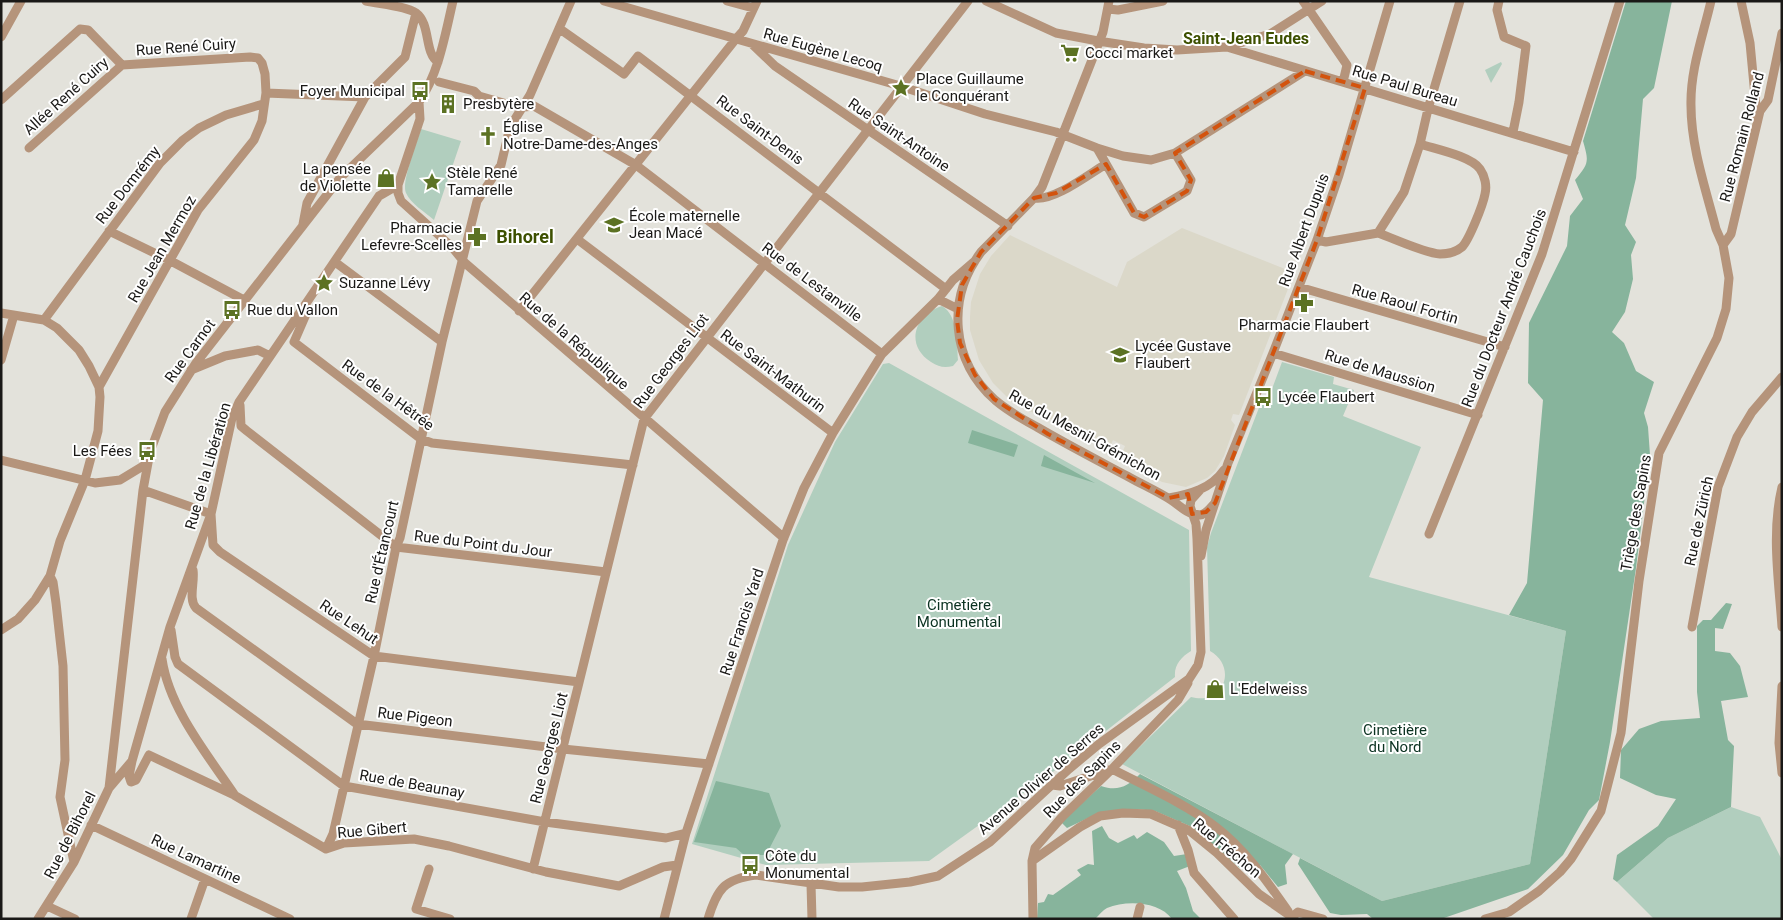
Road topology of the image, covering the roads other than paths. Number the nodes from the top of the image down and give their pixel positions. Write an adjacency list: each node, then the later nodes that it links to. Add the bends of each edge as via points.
1 (22, 1): 24 (street)
2 (366, 1): 21 (street)
3 (453, 1): 30 (street, Rue Carnot)
4 (571, 1): 22 (street, Rue d'Étancourt)
5 (604, 1): 25 (street, Rue Eugène Lecoq)
6 (727, 1): 18 (street)
7 (968, 1): 36 (street, Rue Georges Liot)
8 (986, 1): 26 (street, via 1056,32)
9 (1163, 1): 19 (street, via 1118,10)
10 (1303, 1): 20 (street)
11 (1322, 1): 20 (street)
12 (1390, 1): 37 (street, Rue Albert Dupuis)
13 (1460, 1): 45 (street)
14 (1499, 1): 48 (street, via 1497,10 1504,37 1526,46)
15 (1620, 1): 53 (street, Rue du Docteur André Cauchois)
16 (1712, 1): 66 (street, Triège des Sapins, via 1694,66 1691,122 1716,230)
17 (1741, 1): 46 (street, via 1750,42)
18 (755, 5): 25 (street, via 744,31)
19 (1108, 5): 26 (street)
20 (1310, 10): 28 (street, via 1270,34); 35 (street, via 1347,65)
21 (416, 13): 30 (street, via 424,26 434,60); 40 (street, via 405,57)
22 (560, 29): 39 (street, Rue Saint-Denis, via 624,74 638,56); 44 (street, Rue d'Étancourt)
23 (1782, 33): 46 (street, Rue Romain Rolland, via 1768,100)
24 (1, 37)
25 (735, 40): 27 (street, Rue Eugène Lecoq); 39 (street)
26 (1098, 41): 28 (street, via 1177,50); 49 (street)
27 (753, 45): 29 (street, Rue Eugène Lecoq); 32 (street, Rue Saint-Antoine)
28 (1227, 47): 33 (street, Rue Paul Bureau)
29 (779, 52): 32 (street); 36 (street, Rue Eugène Lecoq)
30 (438, 62): 42 (street, Rue Carnot)
31 (122, 65): 38 (street, Rue René Cuiry, via 258,58 265,74); 41 (street, Rue René Cuiry, via 88,30 80,29); 51 (street, Allée René Cuiry)
32 (775, 66): 47 (street, Rue Saint-Antoine)
33 (1305, 71): 35 (street, Rue Paul Bureau); 54 (street, Rue Eugène Lecoq)
34 (439, 82): 44 (street, Rue de Lestanville)
35 (1342, 82): 37 (street, Rue Paul Bureau)
36 (901, 87): 47 (street, Rue Georges Liot); 49 (street, Rue Eugène Lecoq)
37 (1365, 88): 45 (street, Rue Paul Bureau); 65 (street, Rue Albert Dupuis)
38 (266, 93): 40 (street); 43 (street, Rue Jean Mermoz)
39 (691, 95): 56 (street); 58 (street, Rue Saint-Denis)
40 (365, 97): 60 (street, via 307,203)
41 (1, 100)
42 (419, 102): 57 (street, via 420,119); 60 (street, Rue Carnot, via 340,178)
43 (264, 104): 62 (street, Rue Domrémy, via 226,115 198,128 183,140 160,163); 67 (street, Rue Jean Mermoz, via 262,121 254,140 198,210)
44 (524, 108): 56 (street, Rue de Lestanville, via 534,106); 68 (street, Rue d'Étancourt, via 510,127 500,165 477,201)
45 (1428, 109): 48 (street, Rue Paul Bureau); 50 (street)
46 (1757, 122): 66 (street, Rue Romain Rolland, via 1731,234)
47 (868, 130): 58 (street, Rue Georges Liot); 61 (street, Rue Saint-Antoine)
48 (1513, 132): 53 (street, Rue Paul Bureau)
49 (1062, 136): 52 (street, Rue Eugène Lecoq); 59 (street, via 1042,187)
50 (1420, 144): 63 (street, via 1404,192); 63 (street, via 1472,161 1485,178 1486,194 1468,239 1452,252 1440,254)
51 (29, 148)
52 (1097, 148): 54 (street, Rue Eugène Lecoq, via 1151,160); 55 (street)
53 (1574, 152): 85 (street, Rue du Docteur André Cauchois, via 1542,254)
54 (1175, 153): 55 (street, via 1191,180 1187,191 1144,217 1134,213)
55 (1106, 164): 59 (street, via 1056,193)
56 (636, 165): 64 (street); 71 (street, Rue de Lestanville)
57 (398, 185): 68 (street, Rue de la République, via 401,201 452,247); 70 (street, Rue de la Libération, via 379,196)
58 (819, 192): 71 (street, Rue Georges Liot); 72 (street, Rue Saint-Denis)
59 (1034, 198): 61 (street)
60 (302, 226): 76 (street, Rue Carnot)
61 (1008, 226): 69 (street)
62 (109, 232): 67 (street); 82 (street, Rue Domrémy)
63 (1378, 232): 65 (street, via 1326,242)
64 (577, 239): 79 (street); 83 (street, Rue Saint-Mathurin)
65 (1317, 240): 74 (street, Rue Albert Dupuis)
66 (1723, 245): 163 (street, Triège des Sapins, via 1729,278 1724,316 1717,338 1659,453 1638,581 1621,733 1602,811 1560,872 1508,912)
67 (170, 260): 76 (street); 92 (street, Rue Jean Mermoz)
68 (461, 260): 79 (street, Rue de la République); 84 (street, Rue d'Étancourt)
69 (975, 261): 72 (street, Rue Francis Yard); 73 (street, Rue du Mesnil-Grémichon)
70 (335, 262): 77 (street, Rue de la Libération); 84 (street)
71 (764, 263): 83 (street, Rue Georges Liot); 86 (street, Rue de Lestanville)
72 (947, 287): 73 (street); 75 (street, Rue Francis Yard)
73 (962, 287): 78 (street, Rue du Mesnil-Grémichon)
74 (1298, 287): 85 (street, Rue Raoul Fortin); 87 (street, Rue Albert Dupuis)
75 (938, 299): 78 (street); 86 (street, Rue Francis Yard)
76 (244, 300): 90 (street, Rue Carnot)
77 (304, 306): 88 (street, Rue de la Libération); 97 (street, Rue de la Hêtrée, via 307,312 294,342)
78 (958, 309): 106 (street, Rue du Mesnil-Grémichon, via 958,332 964,353 975,375 994,399 1048,434)
79 (519, 312): 95 (street, Rue de la République)
80 (1, 313): 81 (street)
81 (14, 314): 82 (street); 89 (street)
82 (44, 320): 92 (street, via 79,350)
83 (706, 338): 95 (street, Rue Georges Liot); 96 (street, Rue Saint-Mathurin)
84 (442, 342): 97 (street, Rue d'Étancourt)
85 (1505, 347): 94 (street, Rue du Docteur André Cauchois)
86 (884, 352): 96 (street, Rue Francis Yard)
87 (1274, 353): 94 (street, Rue de Maussion); 100 (street, Rue Albert Dupuis)
88 (270, 356): 90 (street, via 258,350 225,356); 93 (street, Rue de la Libération)
89 (1, 360)
90 (191, 370): 99 (street, Rue Carnot, via 165,412)
91 (1782, 377): 118 (street, Rue de Zürich, via 1752,412 1737,437 1718,487)
92 (99, 388): 102 (street, via 98,431)
93 (239, 402): 108 (street, Rue de la Libération, via 232,418); 112 (street, Rue du Point du Jour, via 241,426)
94 (1478, 415): 110 (street, Rue du Docteur André Cauchois)
95 (644, 419): 101 (street, Rue Georges Liot); 111 (street, Rue de la République)
96 (833, 433): 111 (street, Rue Francis Yard, via 804,488)
97 (421, 439): 101 (street, Rue de la Hêtrée, via 432,443); 112 (street, Rue d'Étancourt)
98 (1, 460): 102 (street)
99 (148, 463): 102 (street, via 120,480 95,483); 104 (street, Rue Carnot)
100 (1228, 463): 105 (street, Rue Albert Dupuis, via 1213,482); 107 (street, Rue Albert Dupuis)
101 (632, 465): 114 (street, Rue Georges Liot)
102 (85, 480): 116 (street, via 60,541)
103 (1782, 487): 119 (street, via 1777,564)
104 (143, 490): 108 (street); 134 (street, Rue Carnot)
105 (1200, 490): 106 (street, Rue Albert Dupuis); 109 (street, Rue Albert Dupuis, via 1191,500)
106 (1169, 498): 109 (street, Rue du Mesnil-Grémichon)
107 (1215, 503): 109 (street, via 1200,515); 115 (street, Rue Albert Dupuis)
108 (211, 514): 113 (street, Rue de la Libération); 122 (street, Rue Lehut, via 213,546)
109 (1192, 514): 115 (street, via 1196,524)
110 (1430, 534)
111 (784, 538): 129 (street, Rue Francis Yard)
112 (396, 547): 114 (street, Rue du Point du Jour); 122 (street, Rue d'Étancourt)
113 (193, 567): 117 (street, Rue de la Libération); 126 (street, Rue Pigeon, via 192,600 196,608)
114 (606, 572): 124 (street, Rue Georges Liot)
115 (1198, 574): 123 (street, via 1201,652)
116 (50, 576): 120 (street, via 18,619); 142 (street, via 63,666 65,760 60,797)
117 (170, 627): 121 (street, Rue de la Libération); 133 (street, Rue de Beaunay, via 178,664)
118 (1692, 627)
119 (1782, 627)
120 (1, 630)
121 (162, 656): 128 (street, Rue de la Libération); 135 (street, Rue Gibert, via 169,689 193,733)
122 (374, 656): 124 (street, Rue Lehut); 126 (street, Rue d'Étancourt)
123 (1193, 674): 130 (street, Rue des Sapins, via 1178,700); 132 (street, Avenue Olivier de Serres, via 1099,744)
124 (579, 682): 127 (street, Rue Georges Liot)
125 (1782, 686): 131 (street, via 1779,743)
126 (358, 724): 127 (street, Rue Pigeon); 133 (street, Rue d'Étancourt)
127 (563, 749): 129 (street, Rue Pigeon); 136 (street, Rue Georges Liot)
128 (132, 761): 134 (street, Rue de la Libération); 135 (street, via 131,782 136,780 149,755)
129 (709, 764): 139 (street, Rue Francis Yard)
130 (1112, 769): 132 (street, via 1060,786); 141 (street, Rue des Sapins, via 1062,816 1035,848); 150 (street, via 1191,810 1217,828 1250,859)
131 (1782, 773)
132 (1052, 785): 147 (street, Avenue Olivier de Serres, via 990,842 938,876 862,887)
133 (344, 786): 136 (street, Rue de Beaunay); 140 (street, Rue d'Étancourt, via 333,834)
134 (109, 788): 137 (street, Rue de Bihorel)
135 (234, 794): 140 (street, Rue Gibert)
136 (545, 822): 139 (street, Rue de Beaunay, via 666,838); 145 (street, Rue Georges Liot)
137 (91, 825): 142 (street, Rue de Bihorel); 146 (street, Rue Lamartine)
138 (1178, 825): 141 (street, Rue Fréchon, via 1151,814 1100,816); 150 (street, Rue Fréchon, via 1201,840 1259,894); 161 (street, via 1194,874)
139 (686, 833): 143 (street, Rue Francis Yard)
140 (326, 849): 145 (street, Rue Gibert, via 344,843 414,839)
141 (1032, 861): 159 (street, Rue des Sapins)
142 (74, 862): 148 (street, Rue de Bihorel)
143 (677, 865): 145 (street, Rue Gibert, via 663,867 619,886); 156 (street, Rue Francis Yard)
144 (429, 869): 155 (street, via 416,909)
145 (533, 869)
146 (205, 879): 153 (street); 154 (street, Rue Lamartine)
147 (811, 884): 157 (street, Avenue Olivier de Serres, via 756,875 735,879 721,888); 158 (street)
148 (47, 906): 151 (street, Rue de Bihorel); 152 (street)
149 (1140, 907): 160 (street)
150 (1293, 918): 162 (street, via 1298,912)
151 (38, 919)
152 (75, 919)
153 (191, 919)
154 (290, 919)
155 (450, 919)
156 (664, 919)
157 (708, 919)
158 (812, 919)
159 (1033, 919)
160 (1137, 919)
161 (1234, 919)
162 (1323, 919)
163 (1485, 919)

